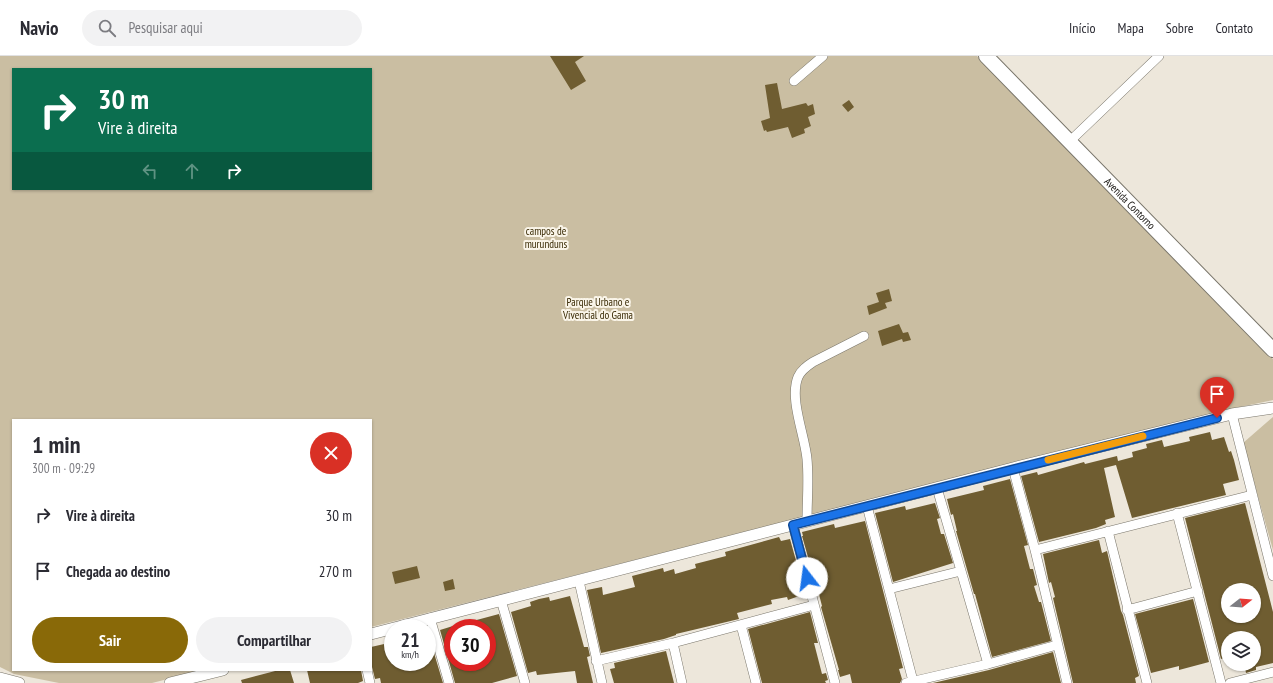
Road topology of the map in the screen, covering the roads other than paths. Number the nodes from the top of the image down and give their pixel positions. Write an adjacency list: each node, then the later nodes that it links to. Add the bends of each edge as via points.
1 (823, 56): 4 (street)
2 (986, 56): 5 (main road, Avenida Contorno)
3 (1159, 56): 5 (street)
4 (794, 81)
5 (1069, 142): 7 (main road, Avenida Contorno)
6 (864, 336): 15 (street, via 813,362 798,377 796,398 807,462)
7 (1273, 350)
8 (1273, 408): 9 (street)
9 (1232, 414): 10 (street); 12 (street)
10 (1013, 468): 11 (street); 18 (street)
11 (937, 488): 13 (street); 19 (street)
12 (1252, 494): 14 (street); 20 (street)
13 (867, 506): 15 (street); 22 (street)
14 (1177, 513): 17 (street); 23 (street)
15 (807, 521): 16 (street)
16 (793, 525): 21 (street); 25 (street)
17 (1108, 531): 18 (street); 26 (street)
18 (1035, 550): 31 (street)
19 (961, 571): 22 (street); 33 (street)
20 (1273, 576)
21 (579, 581): 24 (street); 32 (street)
22 (889, 589): 38 (street)
23 (1198, 590): 26 (street); 50 (street)
24 (501, 600): 27 (street); 43 (street)
25 (814, 605): 28 (street); 47 (street)
26 (1127, 610): 49 (street)
27 (430, 618): 29 (street); 42 (street)
28 (741, 625): 30 (street); 46 (street)
29 (372, 634)
30 (673, 643): 32 (street); 45 (street)
31 (1057, 645): 33 (street); 48 (street)
32 (596, 661): 44 (street)
33 (988, 664): 38 (street)
34 (219, 671): 40 (street)
35 (367, 671): 41 (street)
36 (1273, 672): 51 (street)
37 (0, 678): 39 (street)
38 (910, 682)
39 (19, 683)
40 (170, 683)
41 (370, 683)
42 (449, 683)
43 (524, 683)
44 (602, 683)
45 (682, 683)
46 (756, 683)
47 (835, 683)
48 (1067, 683)
49 (1147, 683)
50 (1221, 683)
51 (1230, 683)

